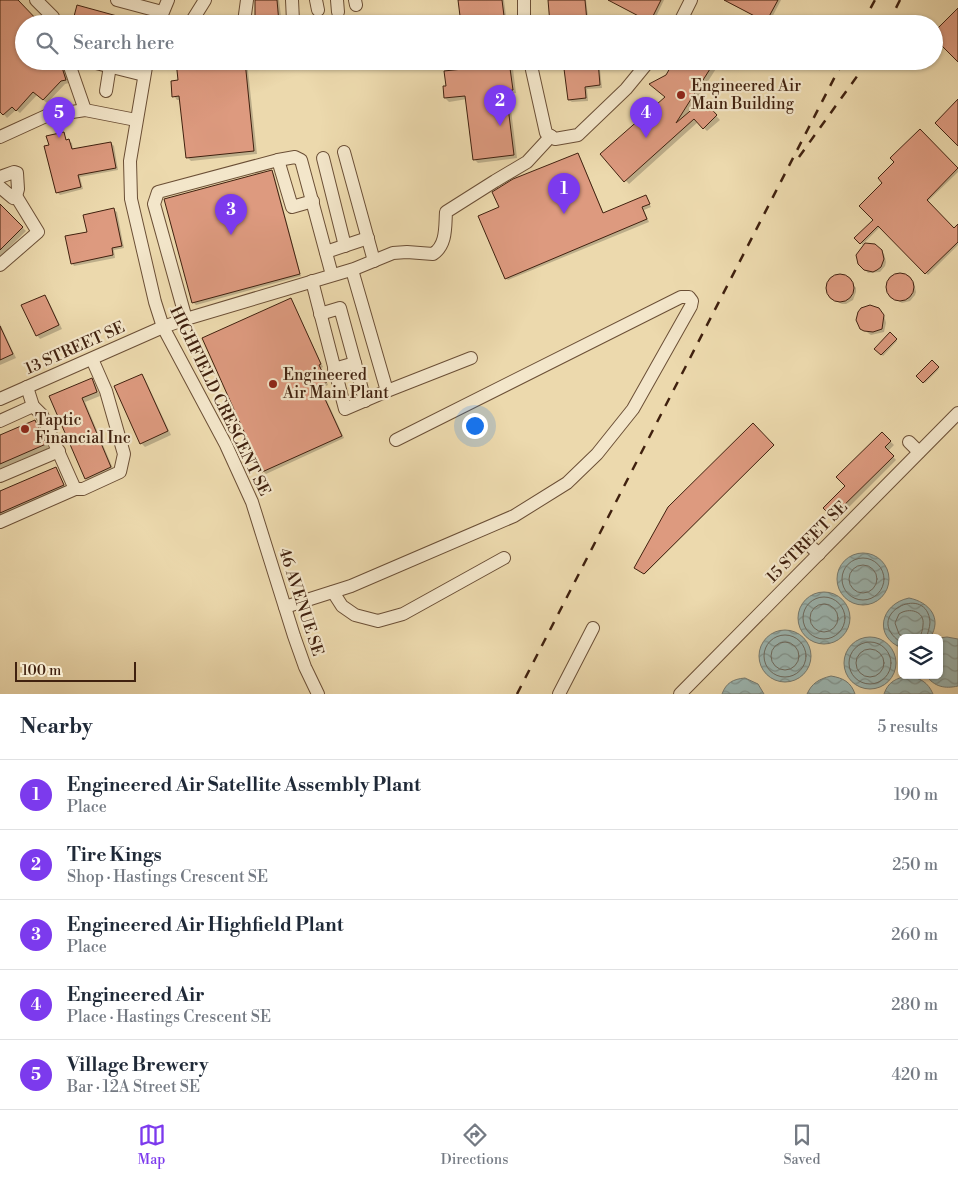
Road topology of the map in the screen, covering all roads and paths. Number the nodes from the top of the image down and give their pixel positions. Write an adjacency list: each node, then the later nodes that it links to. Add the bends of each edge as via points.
1 (36, 0): 9 (street)
2 (117, 0): 10 (street)
3 (168, 0): 11 (street)
4 (205, 0): 12 (street)
5 (246, 0): 13 (street)
6 (292, 0): 14 (street)
7 (524, 0): 15 (street)
8 (691, 0): 16 (street)
9 (51, 15)
10 (153, 15)
11 (161, 15)
12 (196, 15)
13 (245, 15)
14 (293, 15)
15 (524, 15)
16 (684, 15)
17 (71, 70): 25 (street)
18 (109, 70): 24 (street)
19 (127, 70): 23 (street)
20 (145, 70): 23 (street, HIGHFIELD CRESCENT SE)
21 (532, 70): 28 (street, via 546,133)
22 (642, 70): 28 (street, via 578,135 555,139)
23 (144, 74): 26 (street, HIGHFIELD CRESCENT SE)
24 (106, 91)
25 (85, 110): 26 (street); 27 (street, via 46,116)
26 (136, 120): 38 (street, HIGHFIELD CRESCENT SE, via 130,161 131,199)
27 (1, 135)
28 (551, 136): 41 (street, 13 STREET SE, via 527,162 446,212 444,241 436,252 392,253)
29 (344, 152): 36 (street)
30 (323, 158): 39 (street)
31 (278, 160): 35 (street, via 295,157 302,160); 35 (street, via 292,206); 37 (street, via 158,192 154,204)
32 (0, 177): 34 (street, via 17,173)
33 (0, 187): 34 (street, via 13,198)
34 (16, 196): 42 (street, via 38,232)
35 (312, 201): 40 (street)
36 (368, 238): 39 (street); 41 (street)
37 (164, 240): 38 (street); 47 (street)
38 (141, 246): 48 (street, HIGHFIELD CRESCENT SE)
39 (345, 246): 40 (street)
40 (326, 252): 44 (street)
41 (374, 261): 43 (street, 13 STREET SE)
42 (0, 265)
43 (352, 270): 44 (street, 13 STREET SE); 54 (street)
44 (332, 275): 45 (street, 13 STREET SE)
45 (312, 281): 46 (street); 47 (street, 13 STREET SE)
46 (320, 314): 51 (street, via 340,308); 52 (street)
47 (186, 319): 48 (street, 13 STREET SE)
48 (163, 327): 50 (street, 13 STREET SE); 66 (street, HIGHFIELD CRESCENT SE, via 226,445)
49 (470, 358): 54 (street)
50 (92, 359): 53 (street, 13 STREET SE); 65 (street, via 106,391 124,454 120,472 83,489)
51 (355, 363): 52 (street); 56 (street)
52 (334, 369): 56 (street, via 345,409)
53 (27, 387): 55 (street, 13 STREET SE); 57 (street)
54 (387, 391): 56 (street)
55 (0, 399)
56 (365, 401)
57 (33, 406): 59 (street); 62 (street, via 42,415)
58 (957, 415): 63 (street, 15 STREET SE)
59 (0, 421)
60 (396, 440): 71 (street, via 681,297 689,297 692,301 633,409 567,483 514,516)
61 (909, 442): 63 (street)
62 (59, 451): 64 (street); 65 (street)
63 (919, 452): 69 (street, 15 STREET SE)
64 (0, 476)
65 (76, 488): 67 (street)
66 (257, 519): 72 (street, 46 AVENUE SE)
67 (0, 522)
68 (808, 544): 69 (street)
69 (819, 554): 76 (street, 15 STREET SE)
70 (504, 558): 71 (street, via 403,614 378,621 355,615 342,606)
71 (333, 592): 72 (street)
72 (285, 607): 74 (street, 46 AVENUE SE, via 305,668)
73 (593, 628): 75 (street)
74 (318, 694)
75 (559, 694)
76 (680, 694)

